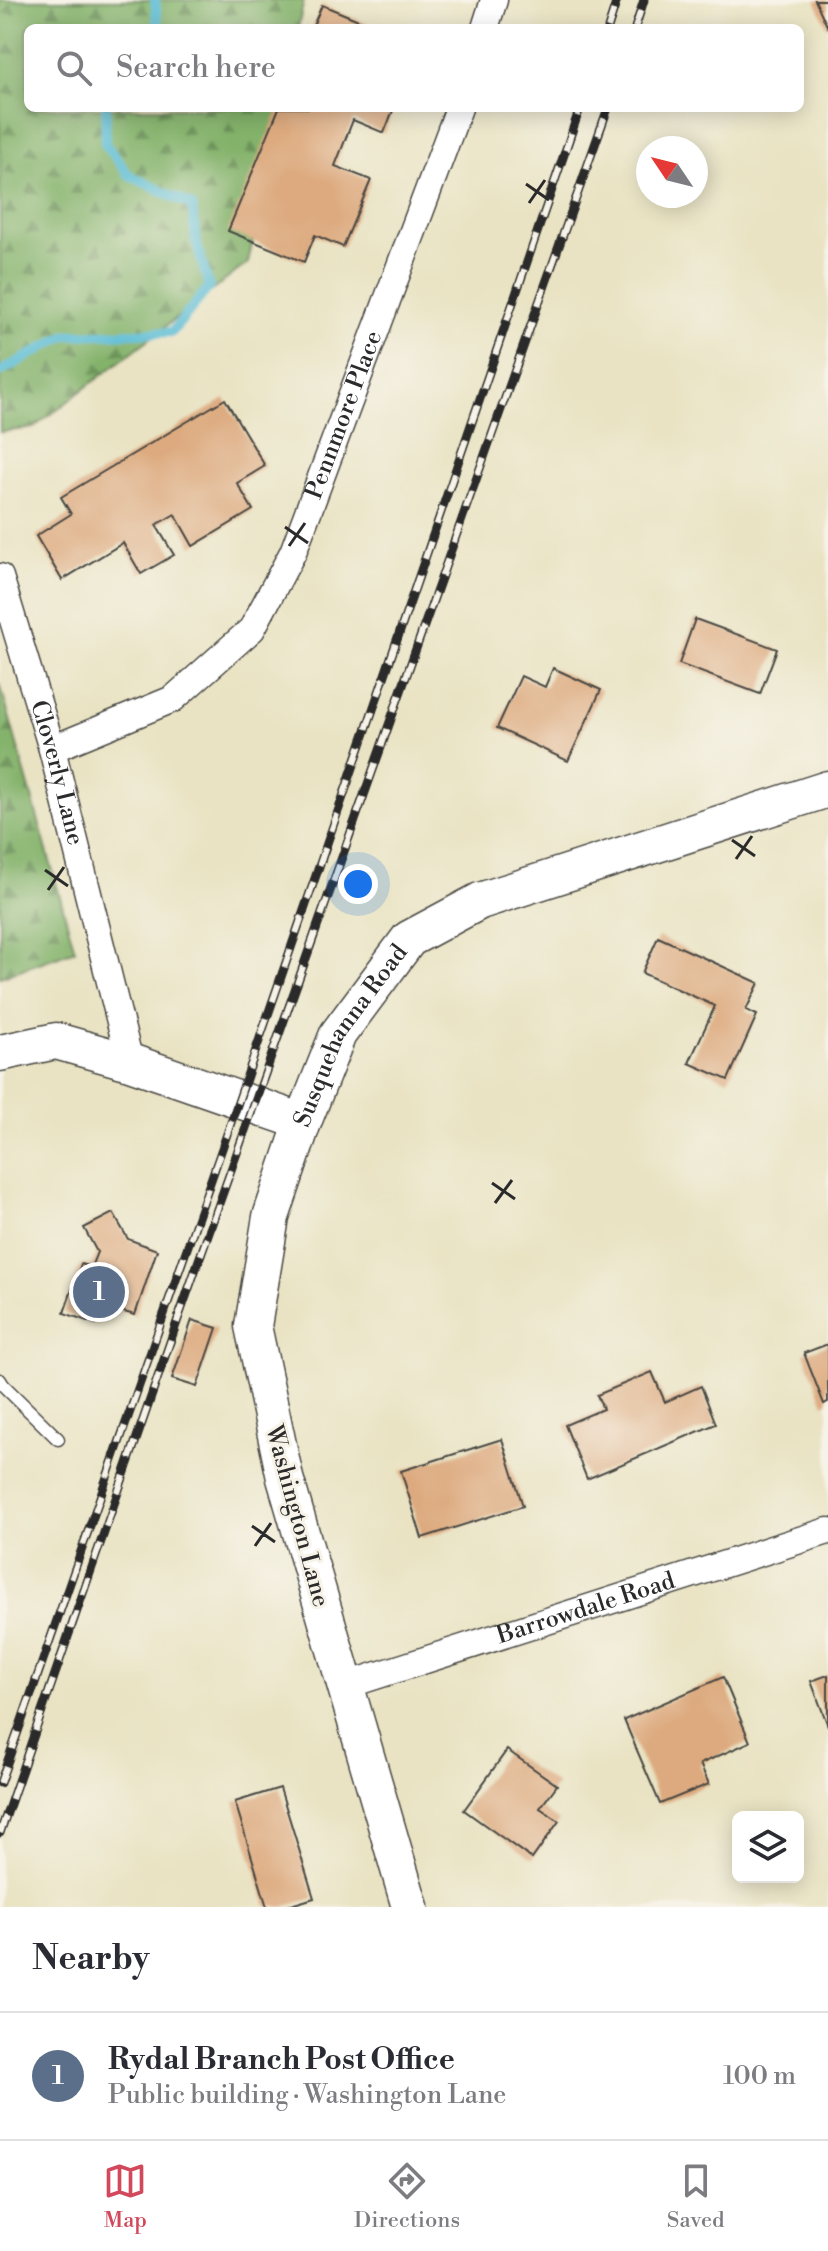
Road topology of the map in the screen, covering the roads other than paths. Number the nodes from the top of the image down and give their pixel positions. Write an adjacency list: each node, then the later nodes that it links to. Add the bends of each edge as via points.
1 (494, 0): 2 (street)
2 (486, 24)
3 (458, 112): 5 (street, Pennmore Place, via 293,552 252,629 173,699)
4 (0, 577): 5 (street, Cloverly Lane)
5 (52, 749): 8 (street, Cloverly Lane)
6 (828, 789): 9 (main road, Susquehanna Road, via 480,901 409,939 338,1034)
7 (0, 1053): 8 (main road, Susquehanna Road, via 56,1041)
8 (130, 1062): 9 (main road, Susquehanna Road)
9 (303, 1122): 13 (main road, Washington Lane, via 271,1217 253,1326 276,1444)
10 (0, 1380): 11 (lane)
11 (58, 1439)
12 (828, 1531): 13 (street, Barrowdale Road)
13 (344, 1686): 14 (main road, Washington Lane)
14 (410, 1907)

